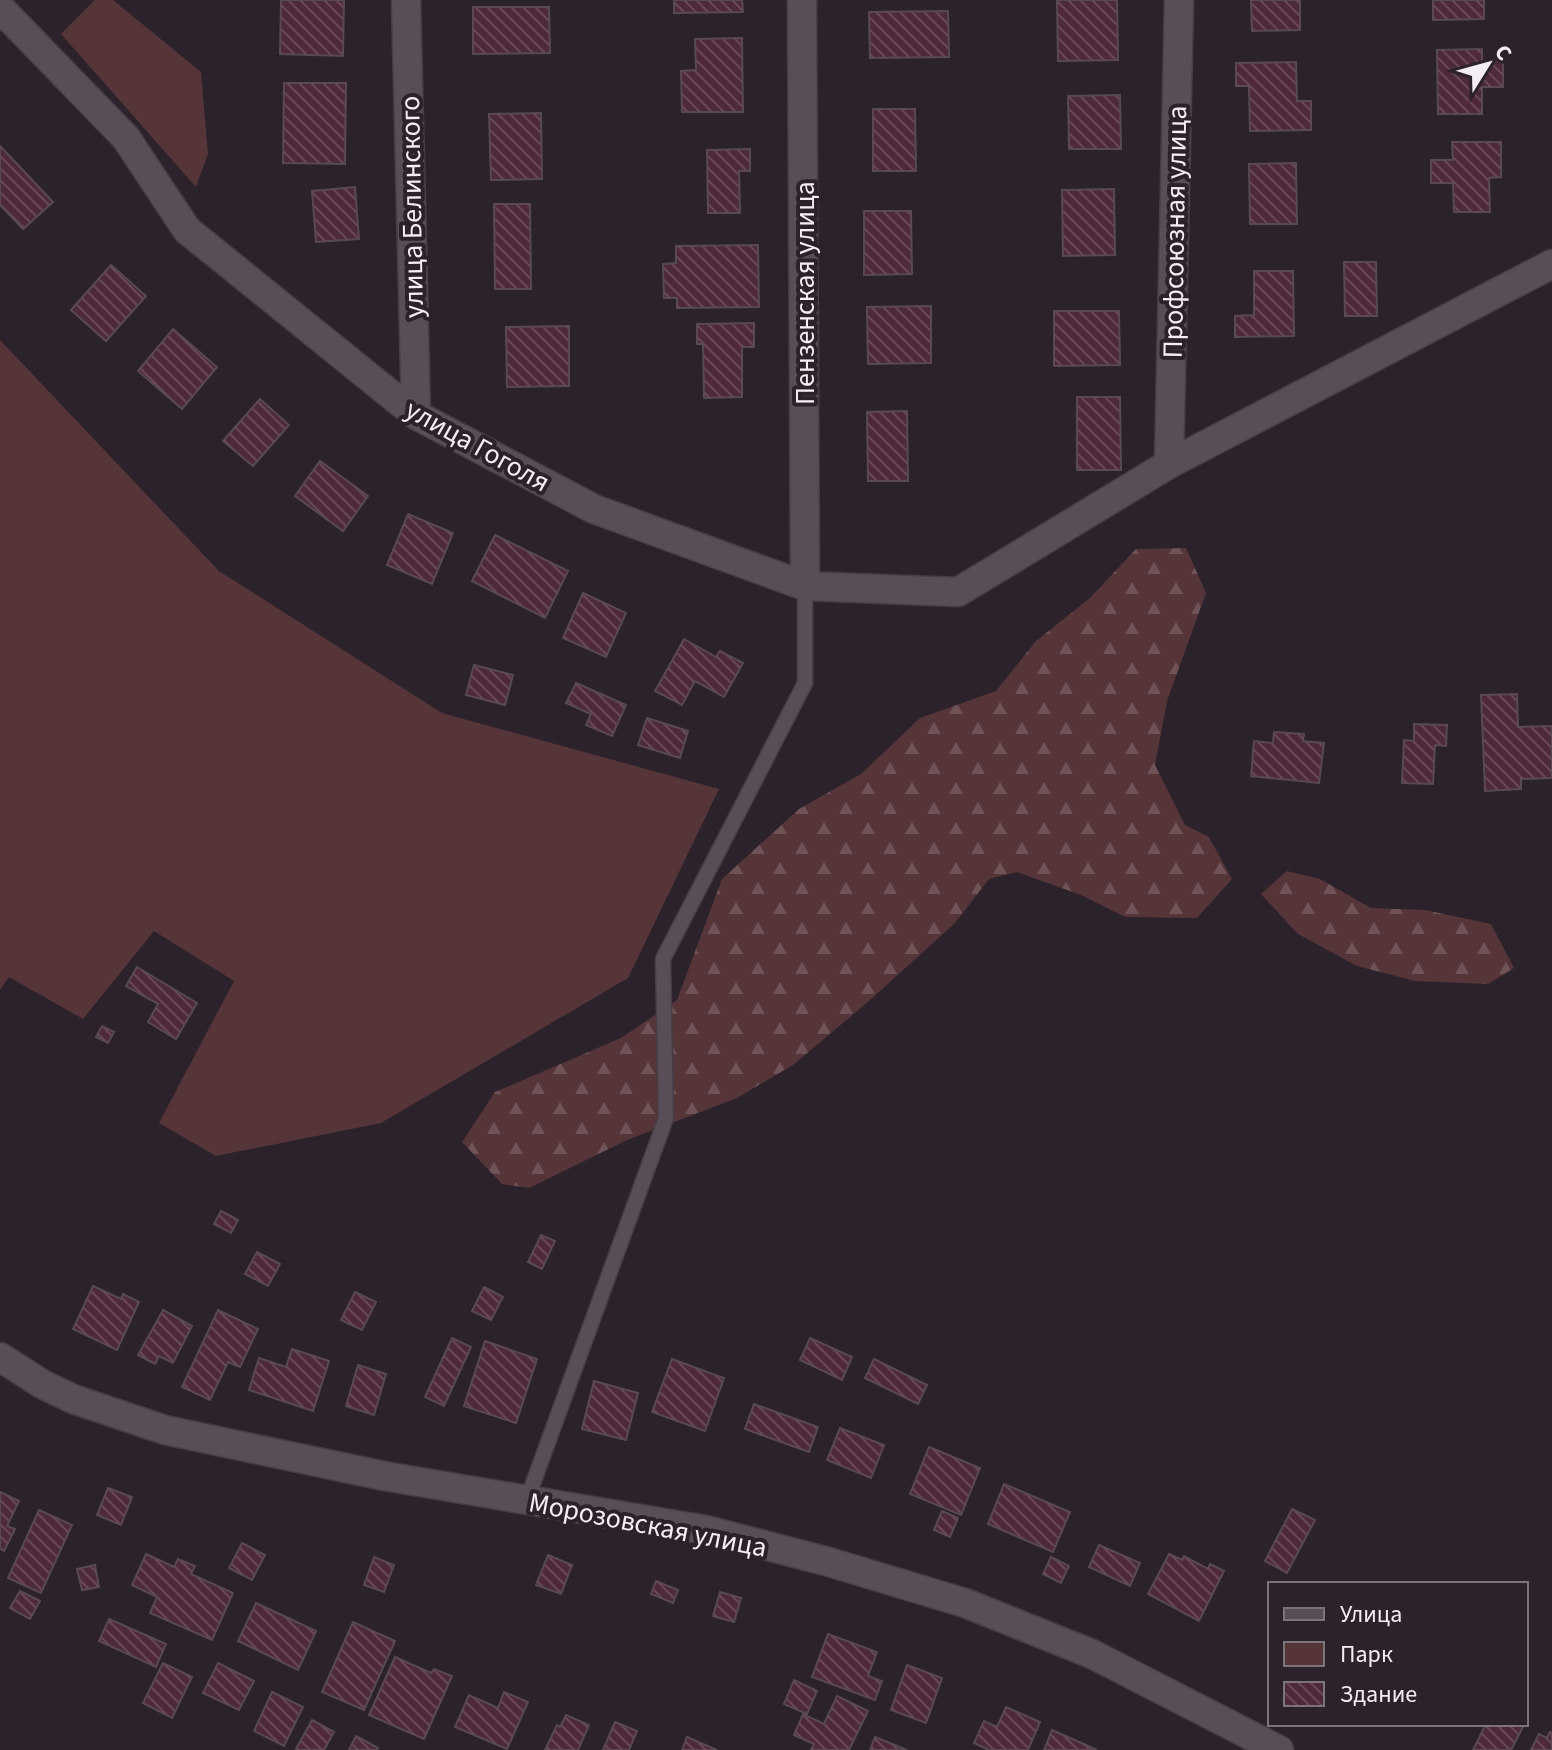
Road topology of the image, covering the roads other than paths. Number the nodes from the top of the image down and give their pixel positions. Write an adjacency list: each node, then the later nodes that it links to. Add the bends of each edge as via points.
1 (406, 0): 6 (street, улица Белинского)
2 (802, 0): 8 (street, Пензенская улица)
3 (1179, 0): 7 (street, Профсоюзная улица)
4 (0, 8): 6 (street, улица Гоголя, via 126,138 187,230)
5 (1552, 264): 7 (street)
6 (416, 415): 8 (street, улица Гоголя, via 594,509)
7 (1169, 464): 8 (street, улица Гоголя, via 958,592)
8 (805, 586): 10 (lane, via 805,683 663,959 666,1118)
9 (0, 1357): 10 (street, Морозовская улица, via 73,1399 165,1430)
10 (527, 1500): 11 (street, Морозовская улица, via 706,1530 965,1603 1092,1654)
11 (1279, 1750)

